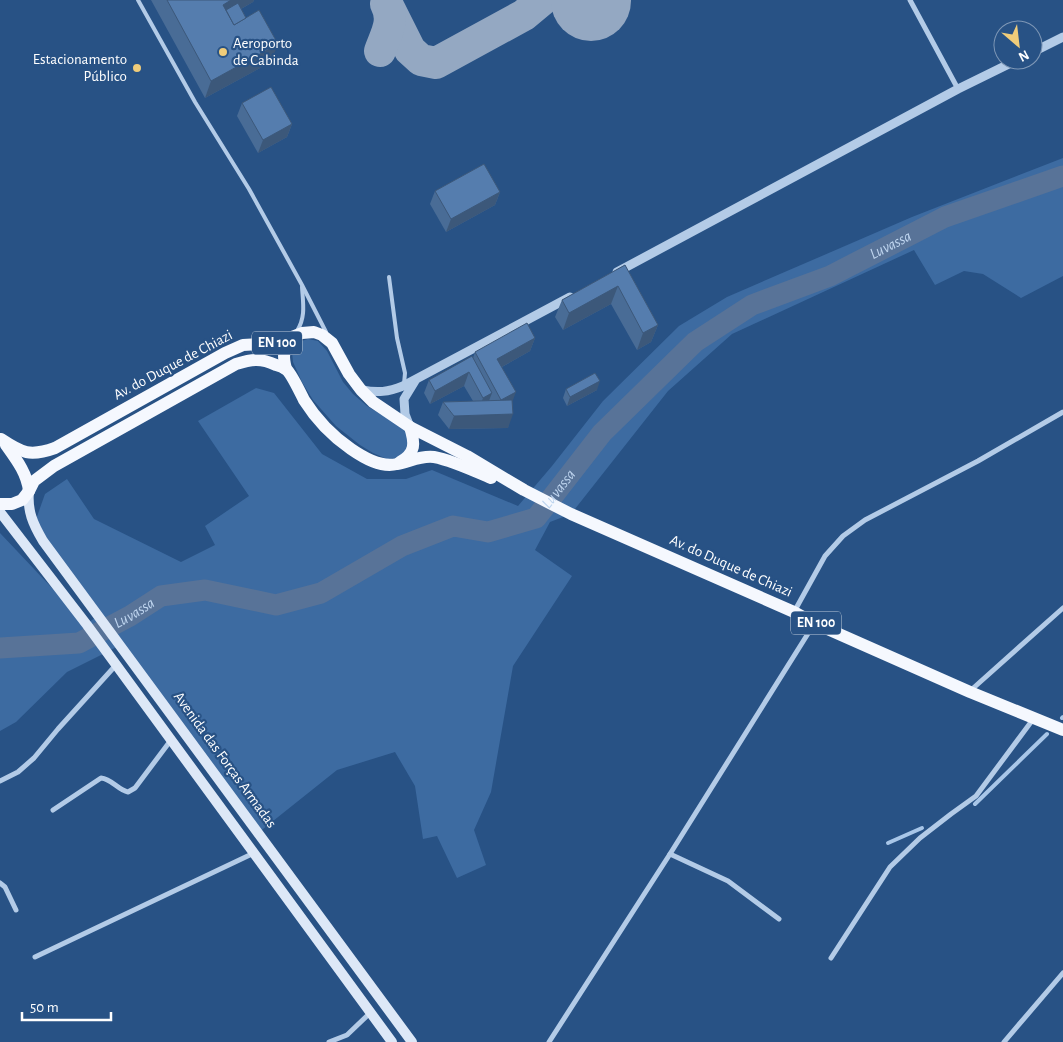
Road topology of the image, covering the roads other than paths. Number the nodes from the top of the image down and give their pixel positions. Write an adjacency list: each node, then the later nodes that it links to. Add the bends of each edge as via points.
1 (138, 0): 9 (lane)
2 (910, 0): 6 (street)
3 (1063, 37): 4 (street)
4 (1043, 47)
5 (997, 70): 6 (street)
6 (958, 89): 8 (street)
7 (389, 277): 15 (lane, via 397,338 406,373)
8 (609, 277)
9 (302, 285): 11 (lane, via 304,316); 12 (lane)
10 (582, 291): 14 (street)
11 (292, 338): 12 (main road, Av. do Duque de Chiazi / EN 100, via 314,332); 13 (main road, EN 100, via 283,358); 19 (main road, Av. do Duque de Chiazi / EN 100, via 276,343 243,345 225,353 55,448 26,452)
12 (332, 343): 16 (main road, Av. do Duque de Chiazi / EN 100)
13 (286, 369): 20 (main road, Av. do Duque de Chiazi / EN 100, via 319,421 333,435 371,460); 22 (main road, Av. do Duque de Chiazi / EN 100, via 260,359 236,364 54,466 34,481)
14 (415, 381): 15 (street); 18 (street, via 404,399)
15 (403, 386): 16 (street, via 389,391)
16 (362, 390): 18 (main road, Av. do Duque de Chiazi / EN 100, via 373,402)
17 (1063, 412): 26 (street, via 865,520 843,536 825,556)
18 (410, 427): 20 (main road, via 413,449); 21 (main road, Av. do Duque de Chiazi / EN 100)
19 (1, 438): 22 (main road, Avenida das Forças Armadas / EN 100, via 21,467)
20 (396, 465): 21 (main road, Av. do Duque de Chiazi / EN 100, via 419,457 433,457)
21 (524, 490): 26 (main road, Av. do Duque de Chiazi / EN 100, via 571,514)
22 (29, 491): 23 (main road, EN 100, via 22,500); 46 (main road, Avenida das Forças Armadas, via 29,509 43,541)
23 (0, 504)
24 (0, 512): 28 (main road, Avenida das Forças Armadas)
25 (1063, 608): 29 (street)
26 (794, 612): 27 (main road, Av. do Duque de Chiazi / EN 100)
27 (814, 622): 29 (main road, Av. do Duque de Chiazi / EN 100); 36 (street)
28 (116, 665): 32 (main road, Avenida das Forças Armadas); 33 (street, via 34,758 18,772)
29 (970, 692): 30 (main road, Av. do Duque de Chiazi / EN 100)
30 (1035, 717): 31 (main road, Av. do Duque de Chiazi / EN 100); 41 (street, via 976,796 920,838 890,867)
31 (1063, 730)
32 (171, 740): 34 (street, via 135,788 122,791 101,778); 35 (main road, Avenida das Forças Armadas)
33 (0, 781)
34 (53, 810)
35 (254, 853): 40 (street); 43 (main road, Avenida das Forças Armadas)
36 (670, 854): 39 (street, via 728,881); 47 (street)
37 (0, 883): 38 (street)
38 (16, 910)
39 (779, 919)
40 (35, 957)
41 (831, 958)
42 (1063, 972): 48 (street)
43 (370, 1012): 44 (street, via 347,1035); 45 (main road, Avenida das Forças Armadas)
44 (329, 1042)
45 (392, 1042)
46 (412, 1042)
47 (550, 1042)
48 (1004, 1042)

